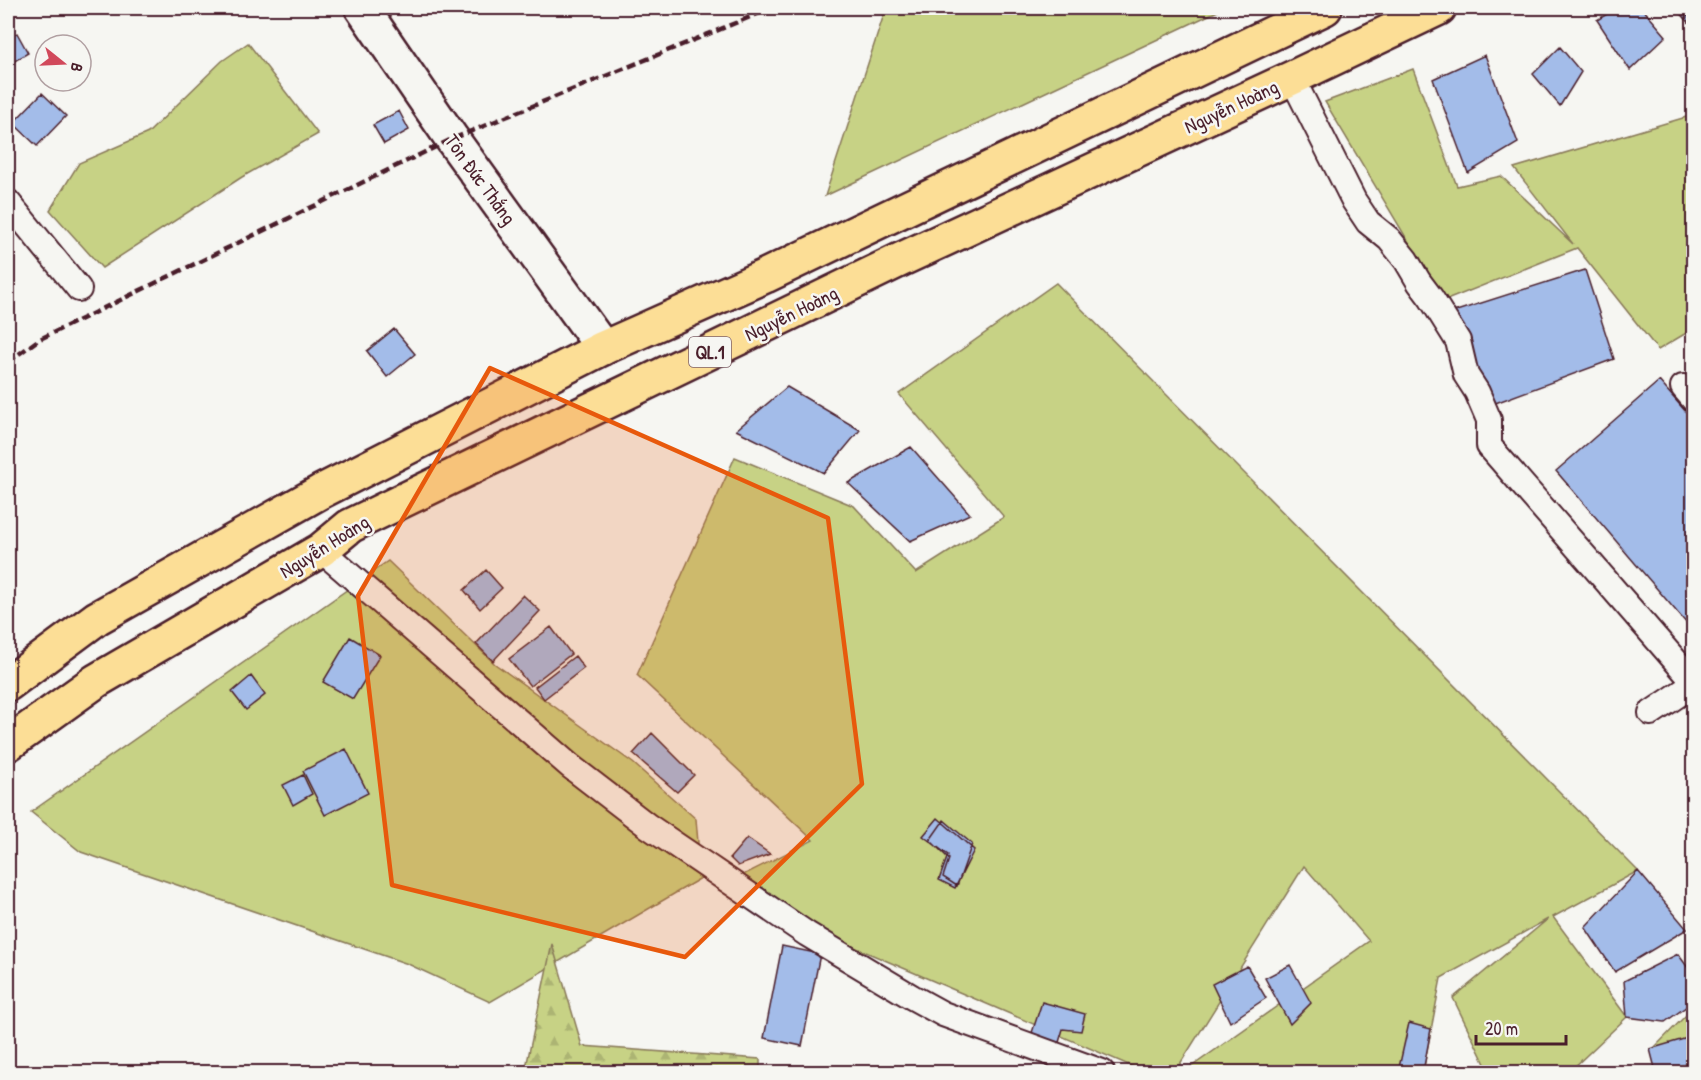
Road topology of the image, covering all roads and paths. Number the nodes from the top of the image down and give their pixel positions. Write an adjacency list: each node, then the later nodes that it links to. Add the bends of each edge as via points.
1 (362, 8): 7 (street, Tôn Đức Thắng)
2 (1325, 8): 7 (highway, QL.1, via 765,276)
3 (1439, 8): 4 (highway, Nguyễn Hoàng / QL.1)
4 (1292, 78): 8 (highway, Nguyễn Hoàng / QL.1, via 902,259 350,526); 9 (street, via 1354,201 1368,222 1407,260 1458,341 1466,375 1489,420 1489,446)
5 (8, 202): 6 (street)
6 (79, 289)
7 (603, 348): 10 (highway, QL.1, via 300,504 97,618)
8 (321, 550): 12 (highway, Nguyễn Hoàng / QL.1, via 96,681); 13 (street, via 609,797 807,934 943,1014)
9 (1694, 683): 11 (street)
10 (8, 684)
11 (1651, 713)
12 (8, 744)
13 (1102, 1072)

